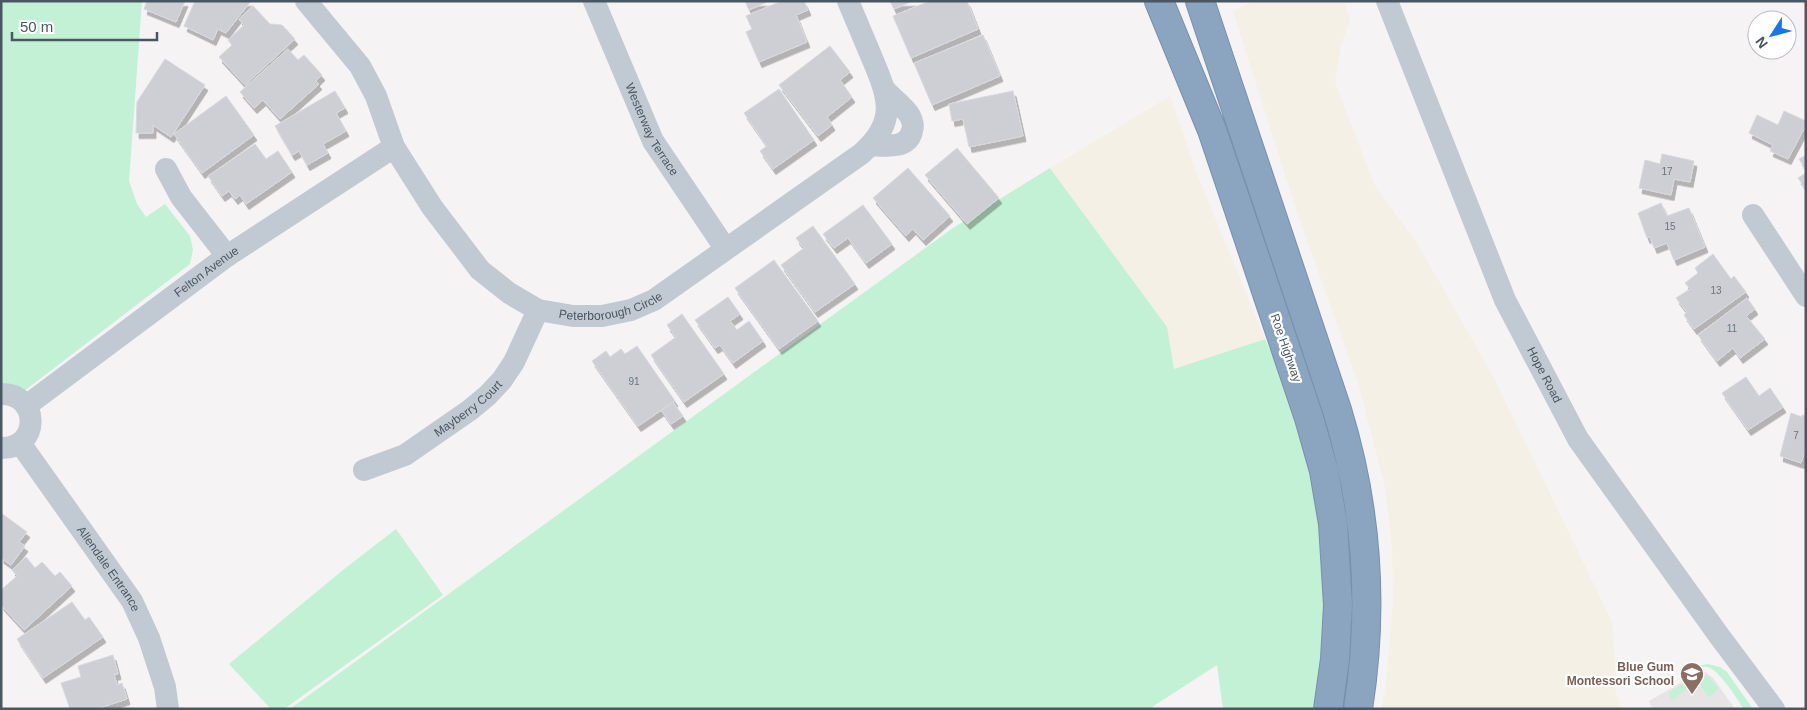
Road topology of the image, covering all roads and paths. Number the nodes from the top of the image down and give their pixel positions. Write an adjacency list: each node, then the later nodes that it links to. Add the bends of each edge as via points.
1 (306, 1): 9 (street, Peterborough Circle, via 360,66 376,96)
2 (594, 1): 12 (street, Westerway Terrace, via 653,141)
3 (848, 1): 12 (street, Peterborough Circle, via 886,91 883,129 861,154)
4 (1160, 1): 8 (highway, Roe Highway)
5 (1173, 1): 8 (highway)
6 (1387, 1): 23 (street, Hope Road, via 1505,300 1578,439)
7 (1200, 2): 22 (highway, via 1337,410 1352,464 1362,520 1367,577 1366,634)
8 (1212, 130): 21 (highway, Roe Highway, via 1324,471 1336,551 1338,605)
9 (394, 147): 13 (street, Felton Avenue); 15 (street, Peterborough Circle, via 432,207 480,270)
10 (166, 169): 13 (street, via 181,197)
11 (1753, 215): 14 (street)
12 (725, 248): 15 (street, Peterborough Circle, via 654,300 631,310 602,316 572,316)
13 (227, 256): 17 (street, Felton Avenue)
14 (1806, 296)
15 (538, 310): 19 (street, Mayberry Court, via 514,362 488,395 405,455)
16 (1, 394): 17 (street, via 15,396)
17 (26, 406): 18 (street, Allendale Entrance, via 30,416 27,436)
18 (10, 445): 20 (street, Allendale Entrance, via 132,601 149,638 165,687)
19 (364, 470)
20 (168, 709)
21 (1328, 709)
22 (1358, 709)
23 (1774, 709)

